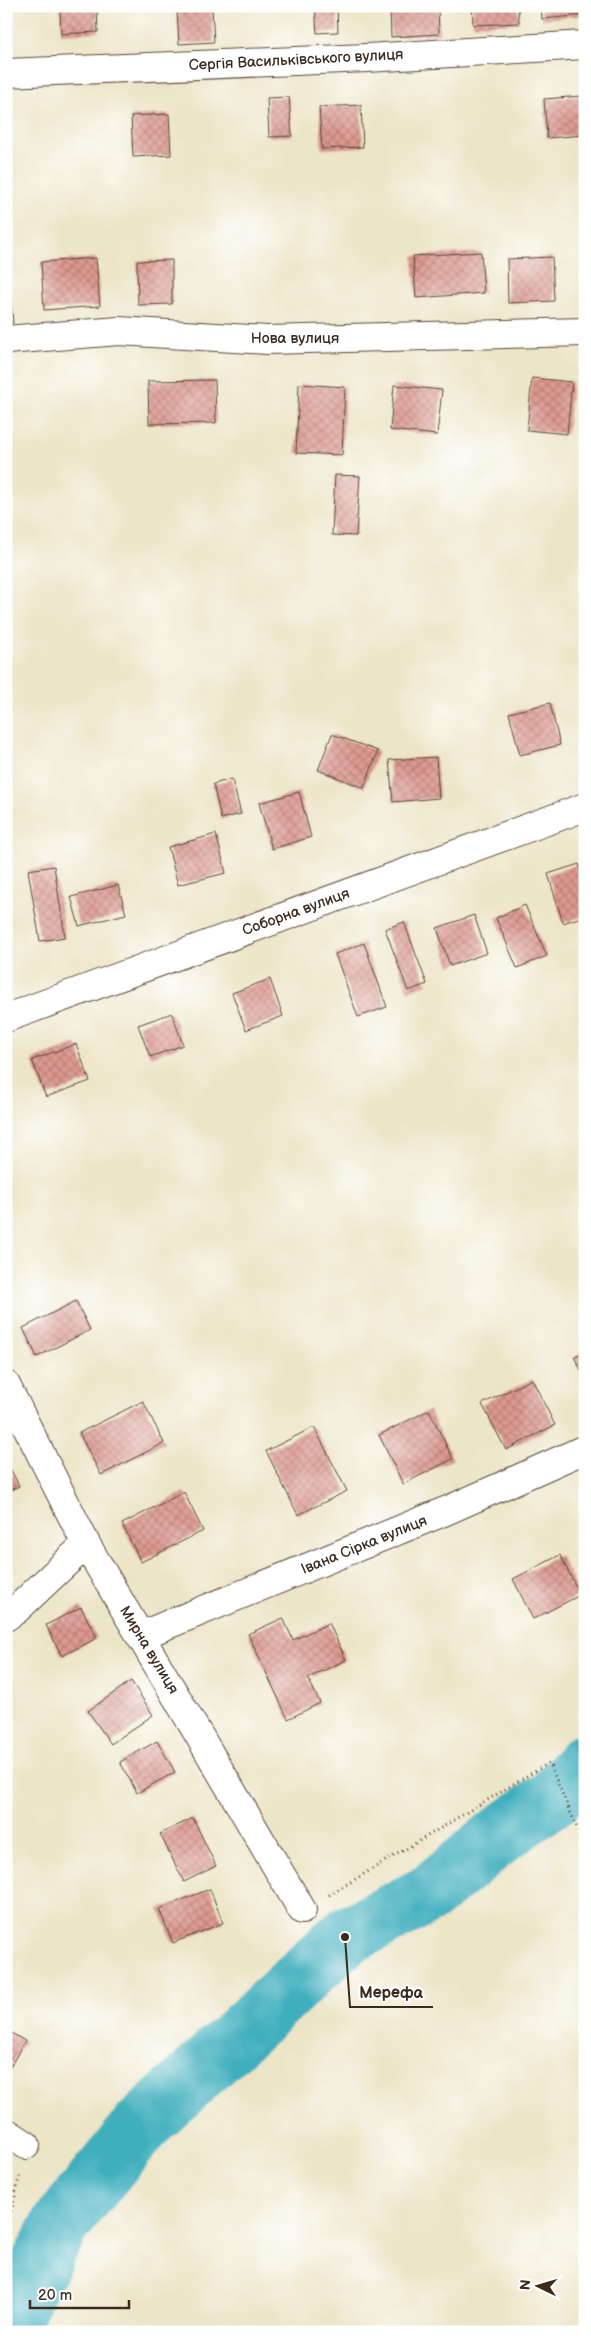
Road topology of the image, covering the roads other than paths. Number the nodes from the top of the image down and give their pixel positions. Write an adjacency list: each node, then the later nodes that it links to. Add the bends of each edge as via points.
1 (585, 45): 2 (street, Сергія Васильківського вулиця)
2 (6, 73)
3 (585, 332): 4 (street, Нова вулиця, via 267,340 120,331)
4 (6, 340)
5 (585, 806): 6 (street, Соборна вулиця)
6 (6, 1018)
7 (6, 1385): 9 (street, Мирна вулиця)
8 (585, 1449): 11 (street, Івана Сірка вулиця, via 448,1510)
9 (86, 1544): 10 (street); 11 (street, Мирна вулиця)
10 (6, 1617)
11 (140, 1636): 12 (street, Мирна вулиця)
12 (302, 1910)

